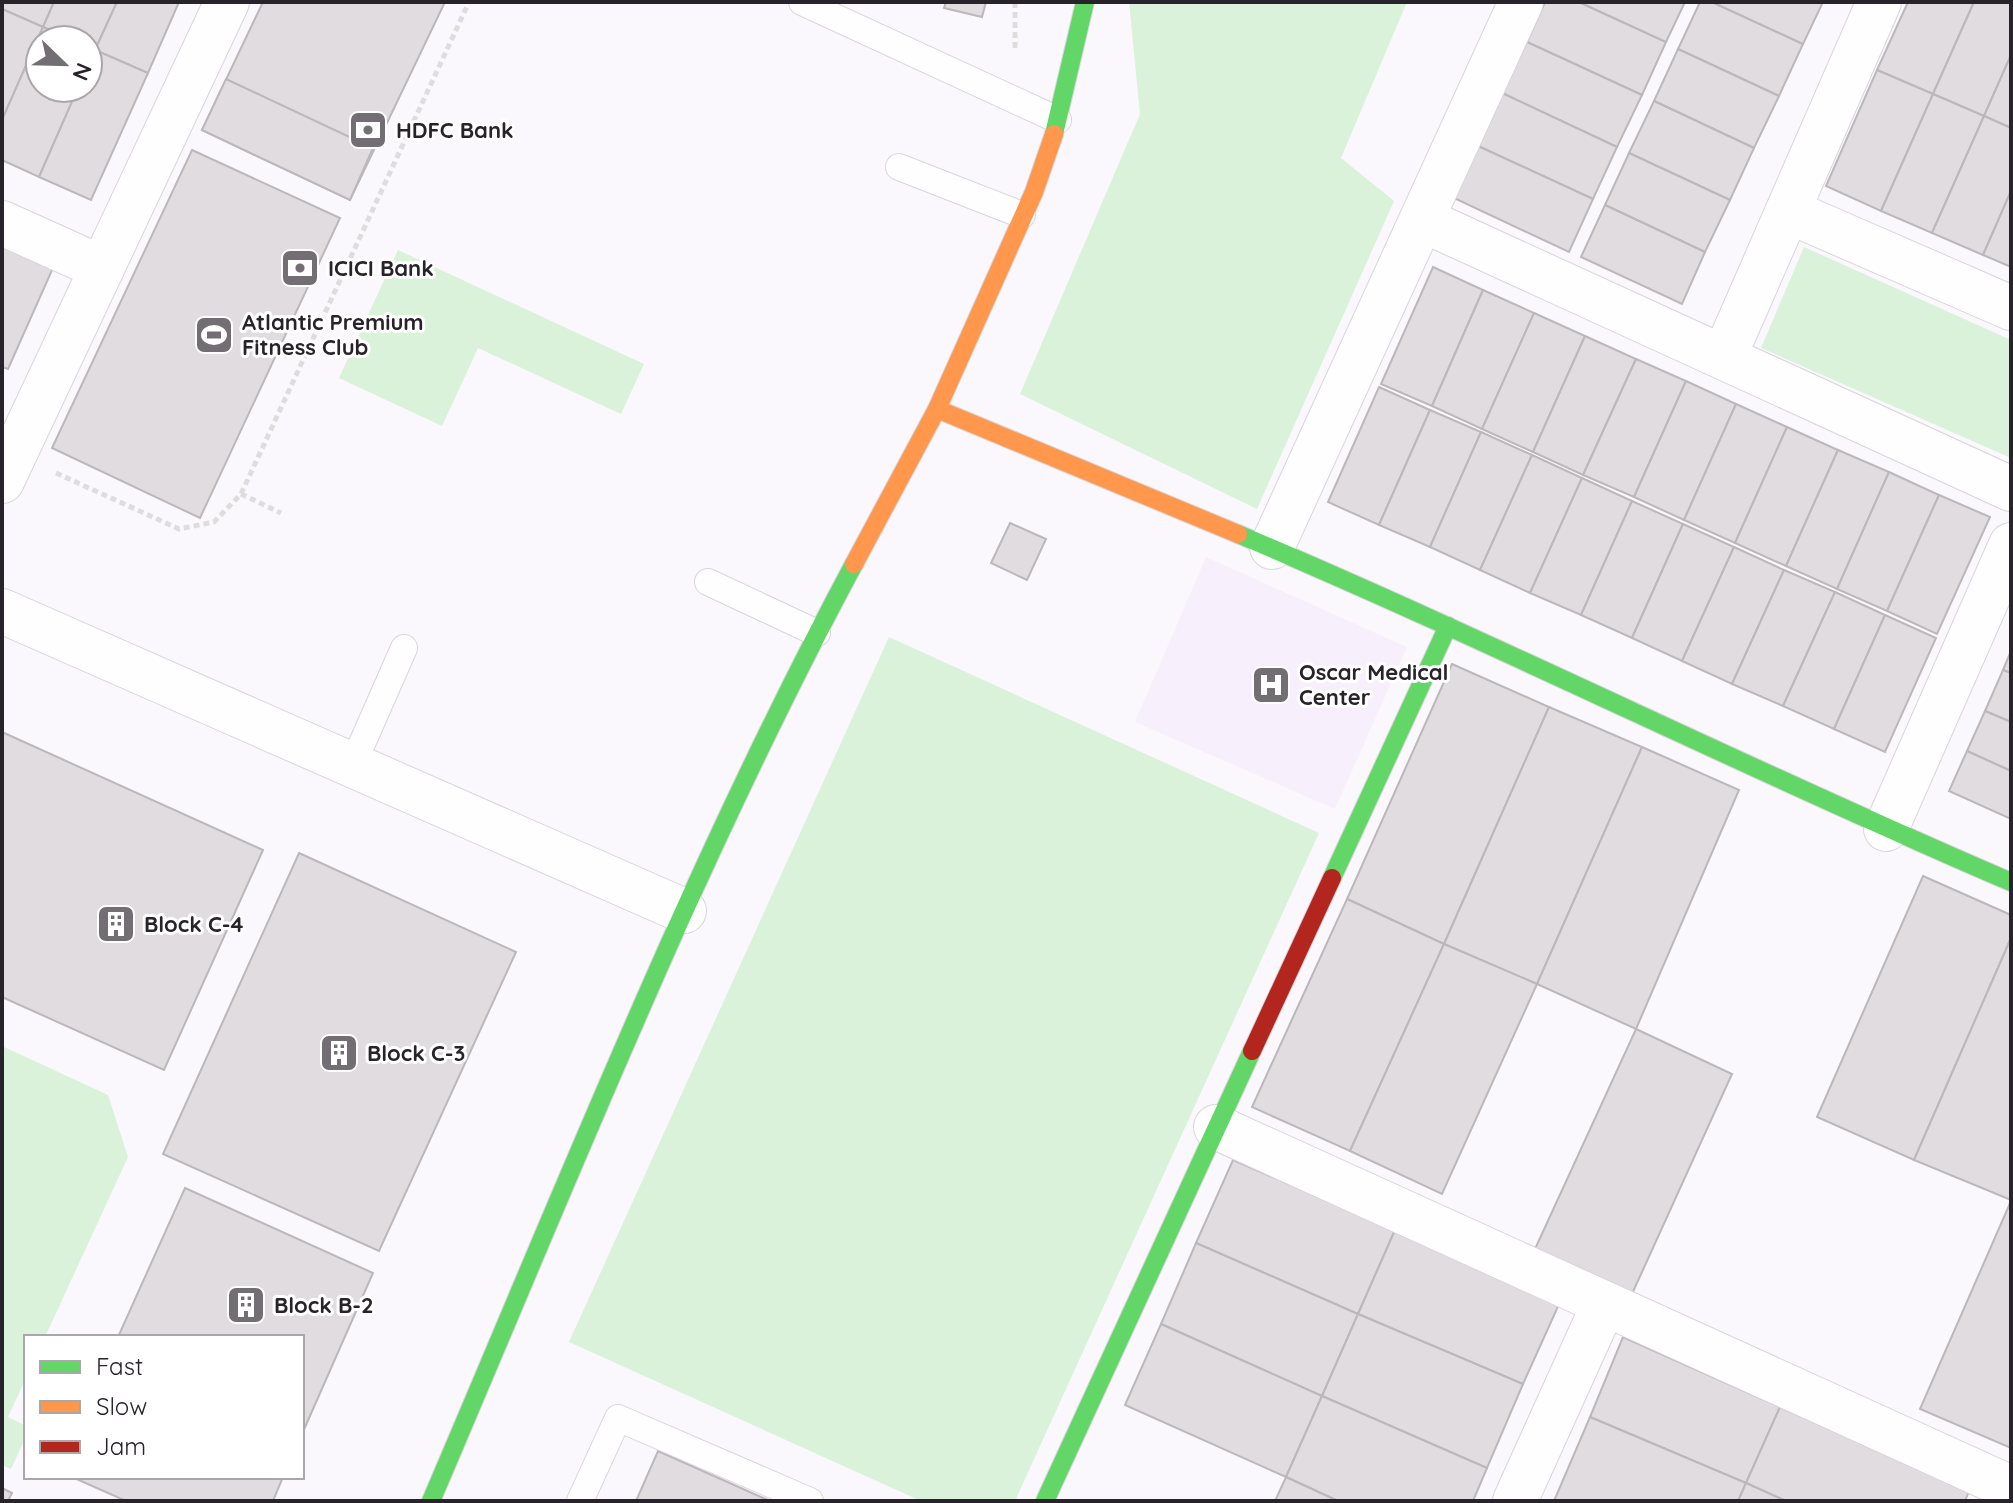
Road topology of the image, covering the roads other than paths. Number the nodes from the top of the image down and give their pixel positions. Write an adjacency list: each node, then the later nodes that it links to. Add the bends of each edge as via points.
1 (227, 2): 12 (street)
2 (802, 2): 6 (lane)
3 (1085, 2): 6 (street)
4 (1521, 2): 10 (street)
5 (1879, 2): 8 (street)
6 (1058, 120): 9 (street)
7 (899, 167): 9 (lane)
8 (1788, 211): 13 (street); 14 (street)
9 (1022, 215): 15 (street)
10 (1423, 220): 14 (street); 19 (street)
11 (2, 223): 12 (street)
12 (102, 268): 16 (street)
13 (2011, 308)
14 (1724, 357): 17 (street)
15 (937, 409): 19 (street); 23 (street)
16 (8, 468)
17 (2011, 489)
18 (2011, 545): 26 (street)
19 (1272, 547): 22 (street)
20 (708, 582): 23 (lane)
21 (2, 611): 25 (street)
22 (1448, 626): 26 (street); 29 (street)
23 (817, 633): 28 (street)
24 (404, 648): 25 (lane)
25 (353, 764): 28 (street)
26 (1886, 829): 27 (street)
27 (2011, 882)
28 (684, 911): 32 (street)
29 (1216, 1127): 30 (street); 35 (street)
30 (1604, 1304): 31 (street); 36 (street)
31 (2002, 1491)
32 (431, 1501)
33 (580, 1501): 34 (lane, via 618,1418)
34 (810, 1501)
35 (1045, 1501)
36 (1515, 1501)

